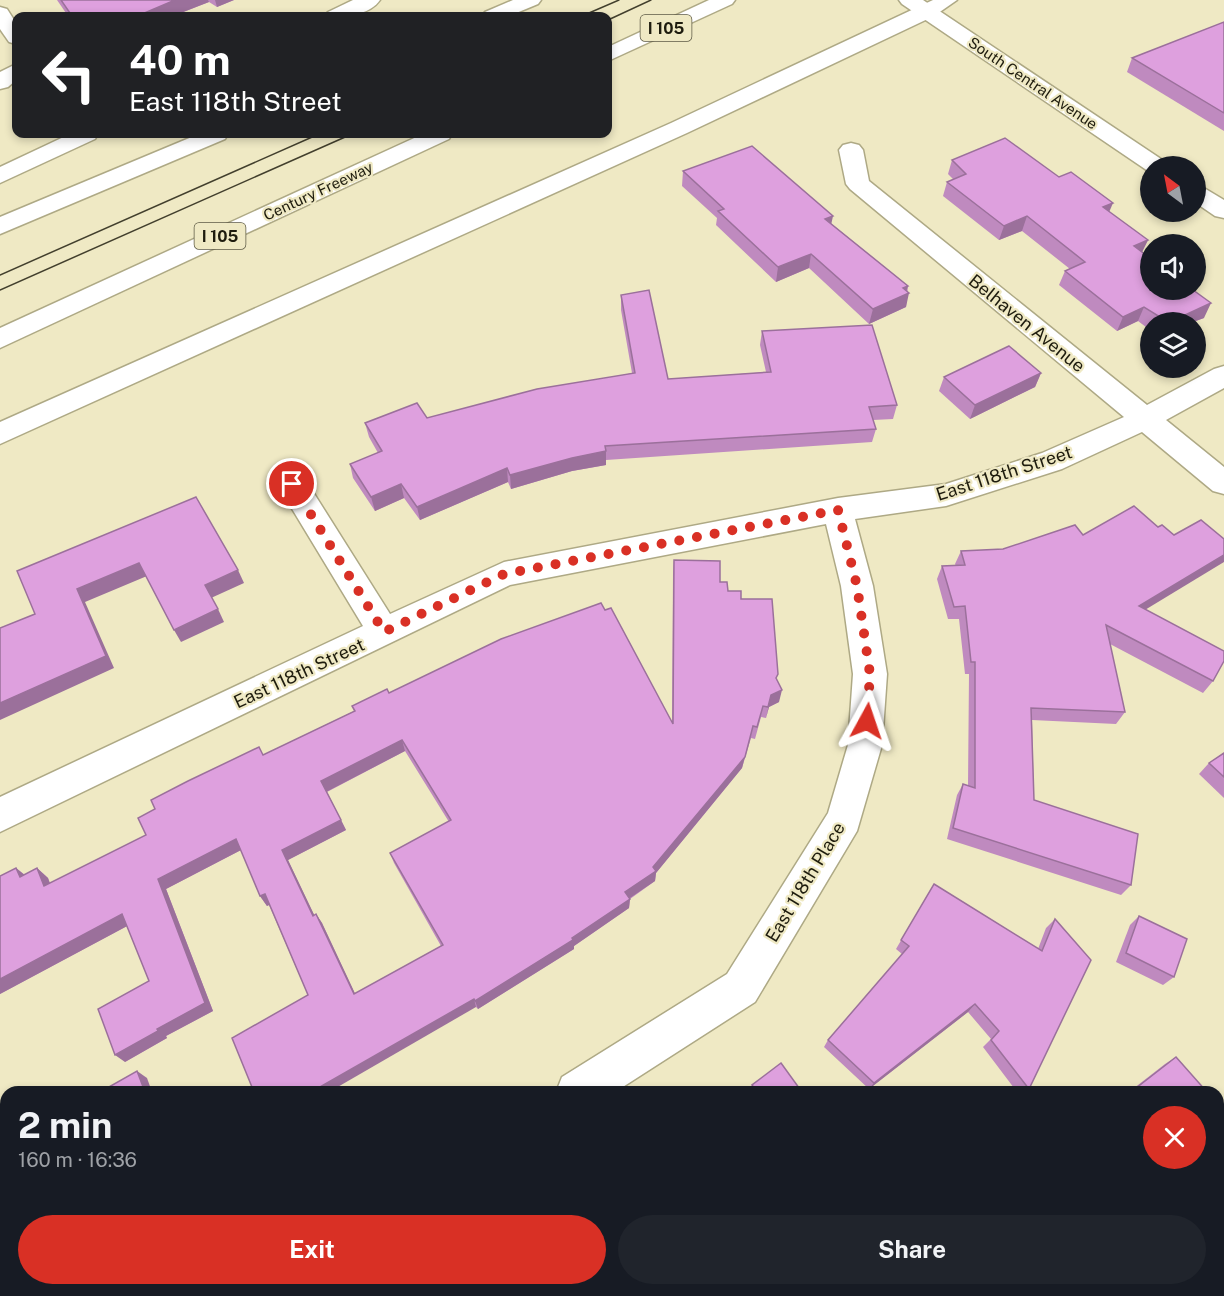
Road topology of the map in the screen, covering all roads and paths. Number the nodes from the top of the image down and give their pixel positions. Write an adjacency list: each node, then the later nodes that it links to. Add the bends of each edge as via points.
1 (370, 0): 5 (main road)
2 (531, 0): 6 (main road)
3 (725, 0): 9 (main road, I 105)
4 (928, 4): 14 (main road, South Central Avenue); 20 (main road, via 679,128)
5 (344, 12)
6 (502, 12)
7 (0, 13): 8 (main road)
8 (12, 32)
9 (612, 53)
10 (79, 138): 15 (main road)
11 (208, 138): 16 (main road)
12 (432, 138): 17 (main road, Century Freeway / I 105)
13 (851, 150): 19 (main road, Belhaven Avenue, via 858,184)
14 (1142, 156)
15 (0, 176)
16 (0, 226)
17 (0, 339)
18 (1224, 376): 19 (main road, East 118th Street)
19 (1145, 419): 21 (main road, Belhaven Avenue); 23 (main road, East 118th Street, via 1052,461 946,495)
20 (0, 434)
21 (1224, 483)
22 (292, 484): 24 (main road)
23 (838, 510): 24 (main road, East 118th Street, via 504,574); 26 (main road, East 118th Place, via 857,586 870,674 864,745 844,819 741,988)
24 (384, 632): 25 (main road, East 118th Street)
25 (0, 815)
26 (586, 1086)

